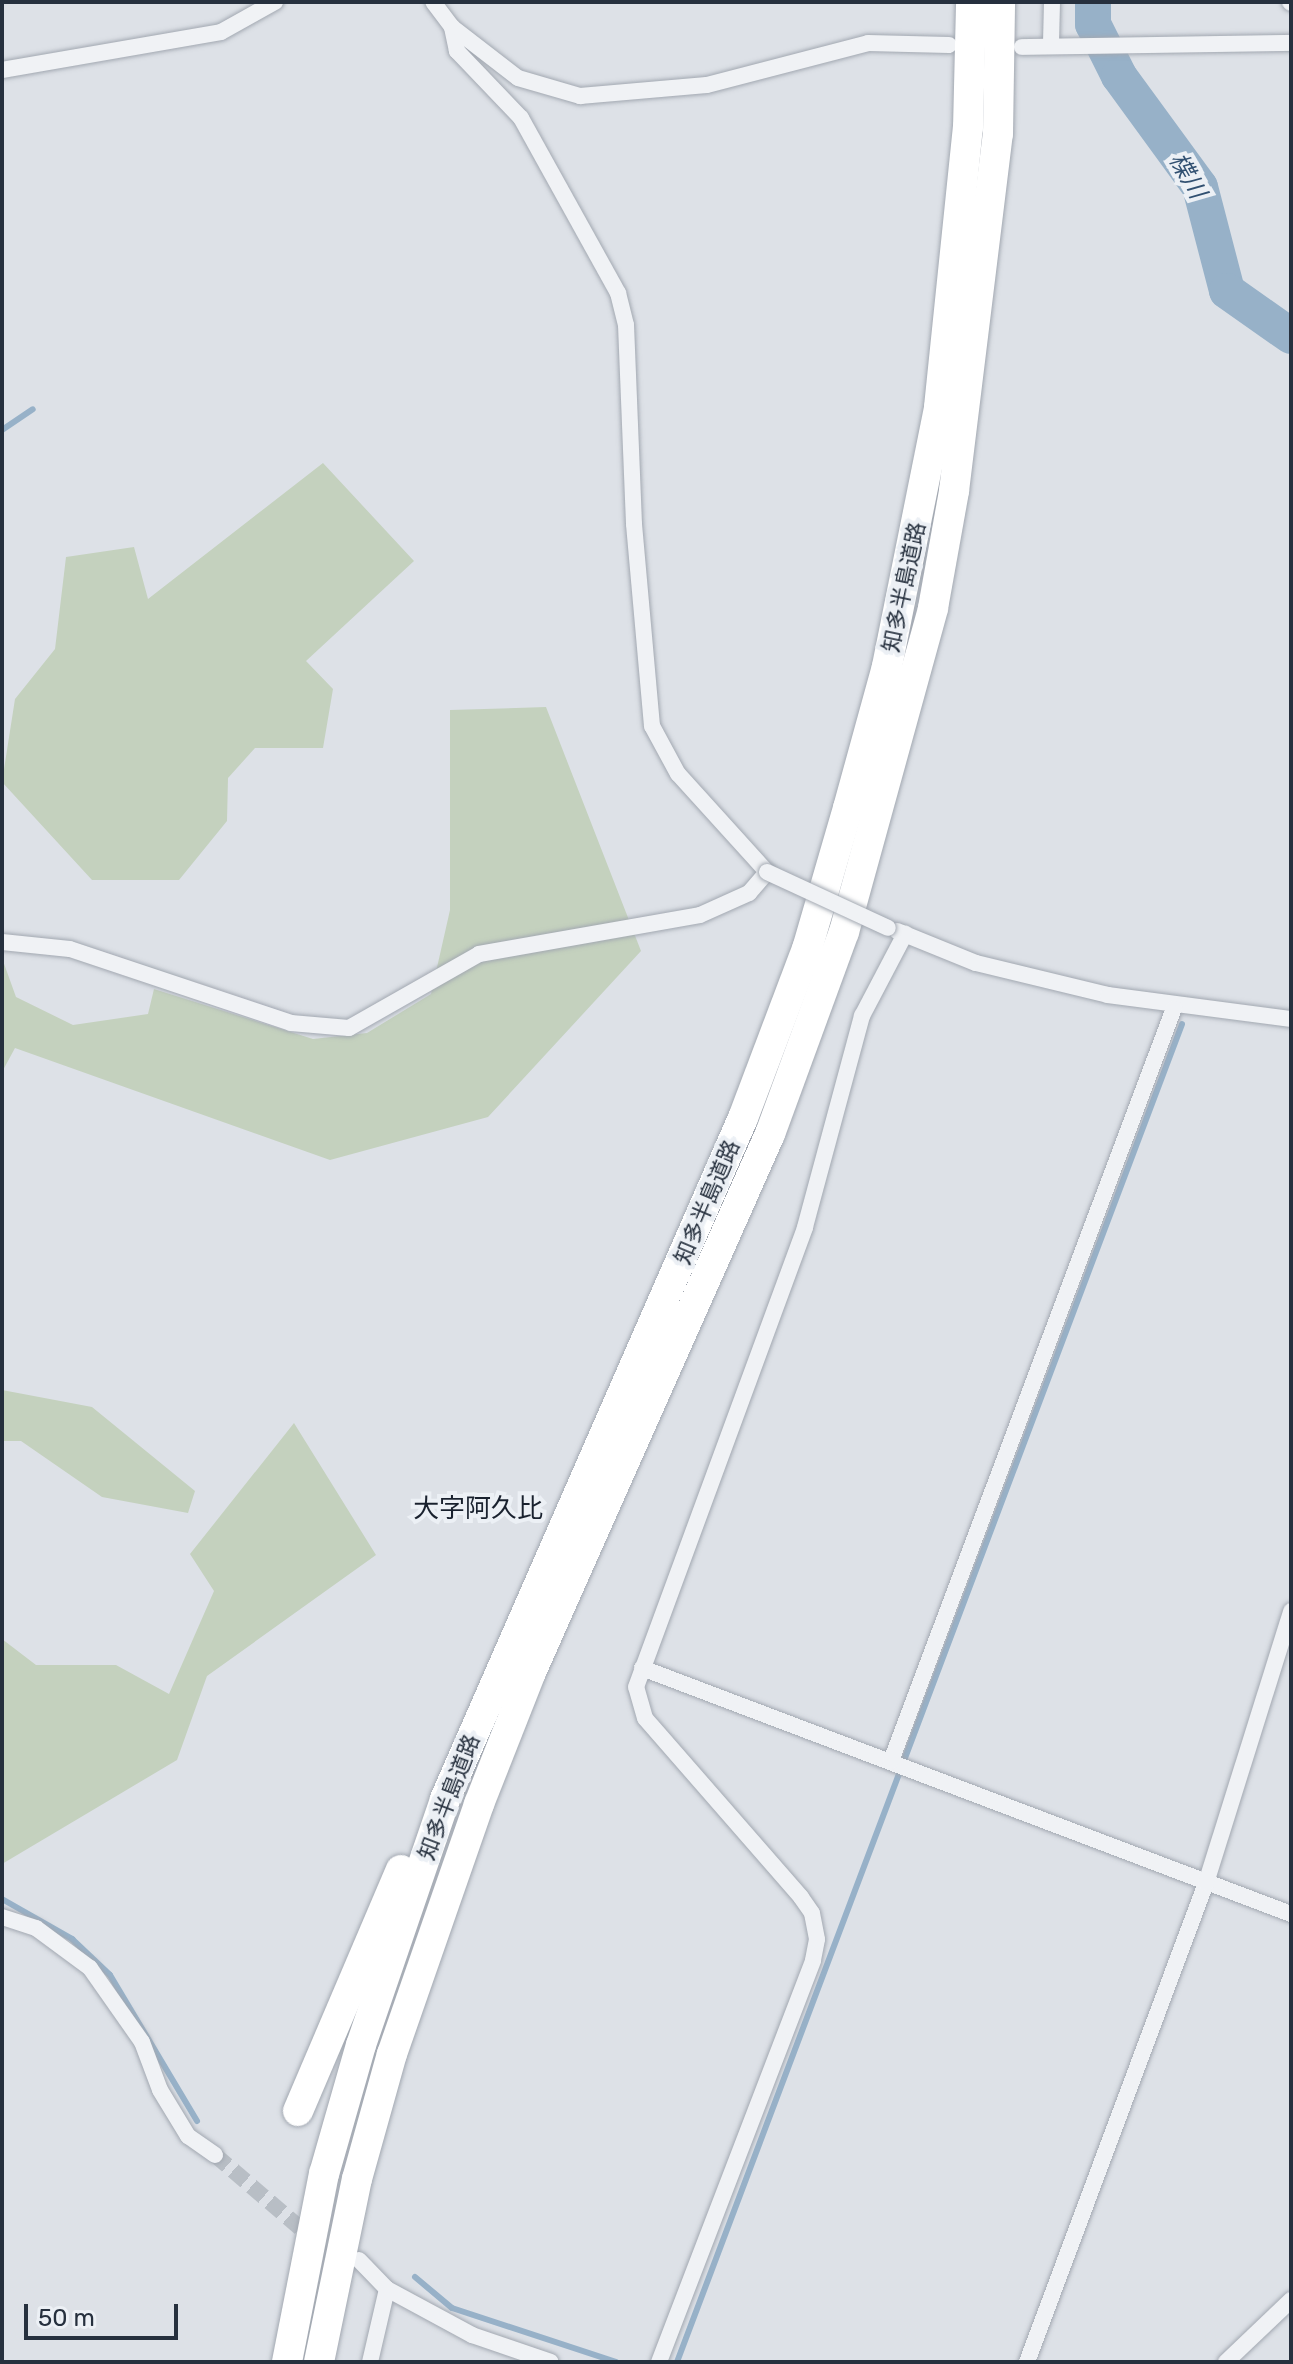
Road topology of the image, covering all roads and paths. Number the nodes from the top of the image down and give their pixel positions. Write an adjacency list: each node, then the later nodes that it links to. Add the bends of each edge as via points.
1 (275, 2): 11 (street, via 221,32)
2 (433, 2): 6 (street)
3 (971, 2): 19 (highway, 知多半島道路, via 968,128 939,407 887,666 848,808 807,949 743,1118)
4 (1000, 2): 30 (highway, 知多半島道路, via 998,134 954,491 933,608 853,902 770,1134 531,1672 474,1819 392,2054 357,2179)
5 (1052, 2): 7 (street)
6 (452, 27): 9 (street, via 518,78 580,96 707,85 854,45); 12 (street, via 457,51 521,118 618,293 626,325 634,524 652,726 678,774)
7 (1051, 43): 8 (street, via 1088,49); 10 (street)
8 (1291, 43)
9 (949, 45)
10 (1022, 47)
11 (2, 70)
12 (767, 872): 13 (street, bridge); 14 (street, via 749,893 700,915 479,954 349,1028 291,1023 70,949)
13 (905, 934): 15 (street, via 976,963); 18 (street, via 862,1016 805,1227)
14 (2, 942)
15 (1174, 1008): 16 (street); 20 (street)
16 (1291, 1019)
17 (1291, 1611): 21 (street)
18 (642, 1668): 20 (street); 33 (street, via 636,1687 641,1711 801,1897 812,1913 817,1939)
19 (496, 1679): 24 (highway, via 473,1702); 29 (highway, 知多半島道路, via 445,1799 361,2045 324,2174)
20 (891, 1761): 21 (street)
21 (1206, 1883): 22 (street); 34 (street)
22 (1291, 1914)
23 (2, 1917): 25 (street, via 36,1928 90,1968 142,2042 160,2090 188,2136)
24 (298, 2111)
25 (215, 2155)
26 (359, 2260): 27 (street)
27 (387, 2289): 31 (street); 32 (street, via 472,2335)
28 (1291, 2300): 35 (street)
29 (287, 2362)
30 (319, 2362)
31 (370, 2362)
32 (551, 2362)
33 (659, 2362)
34 (1027, 2362)
35 (1226, 2362)

